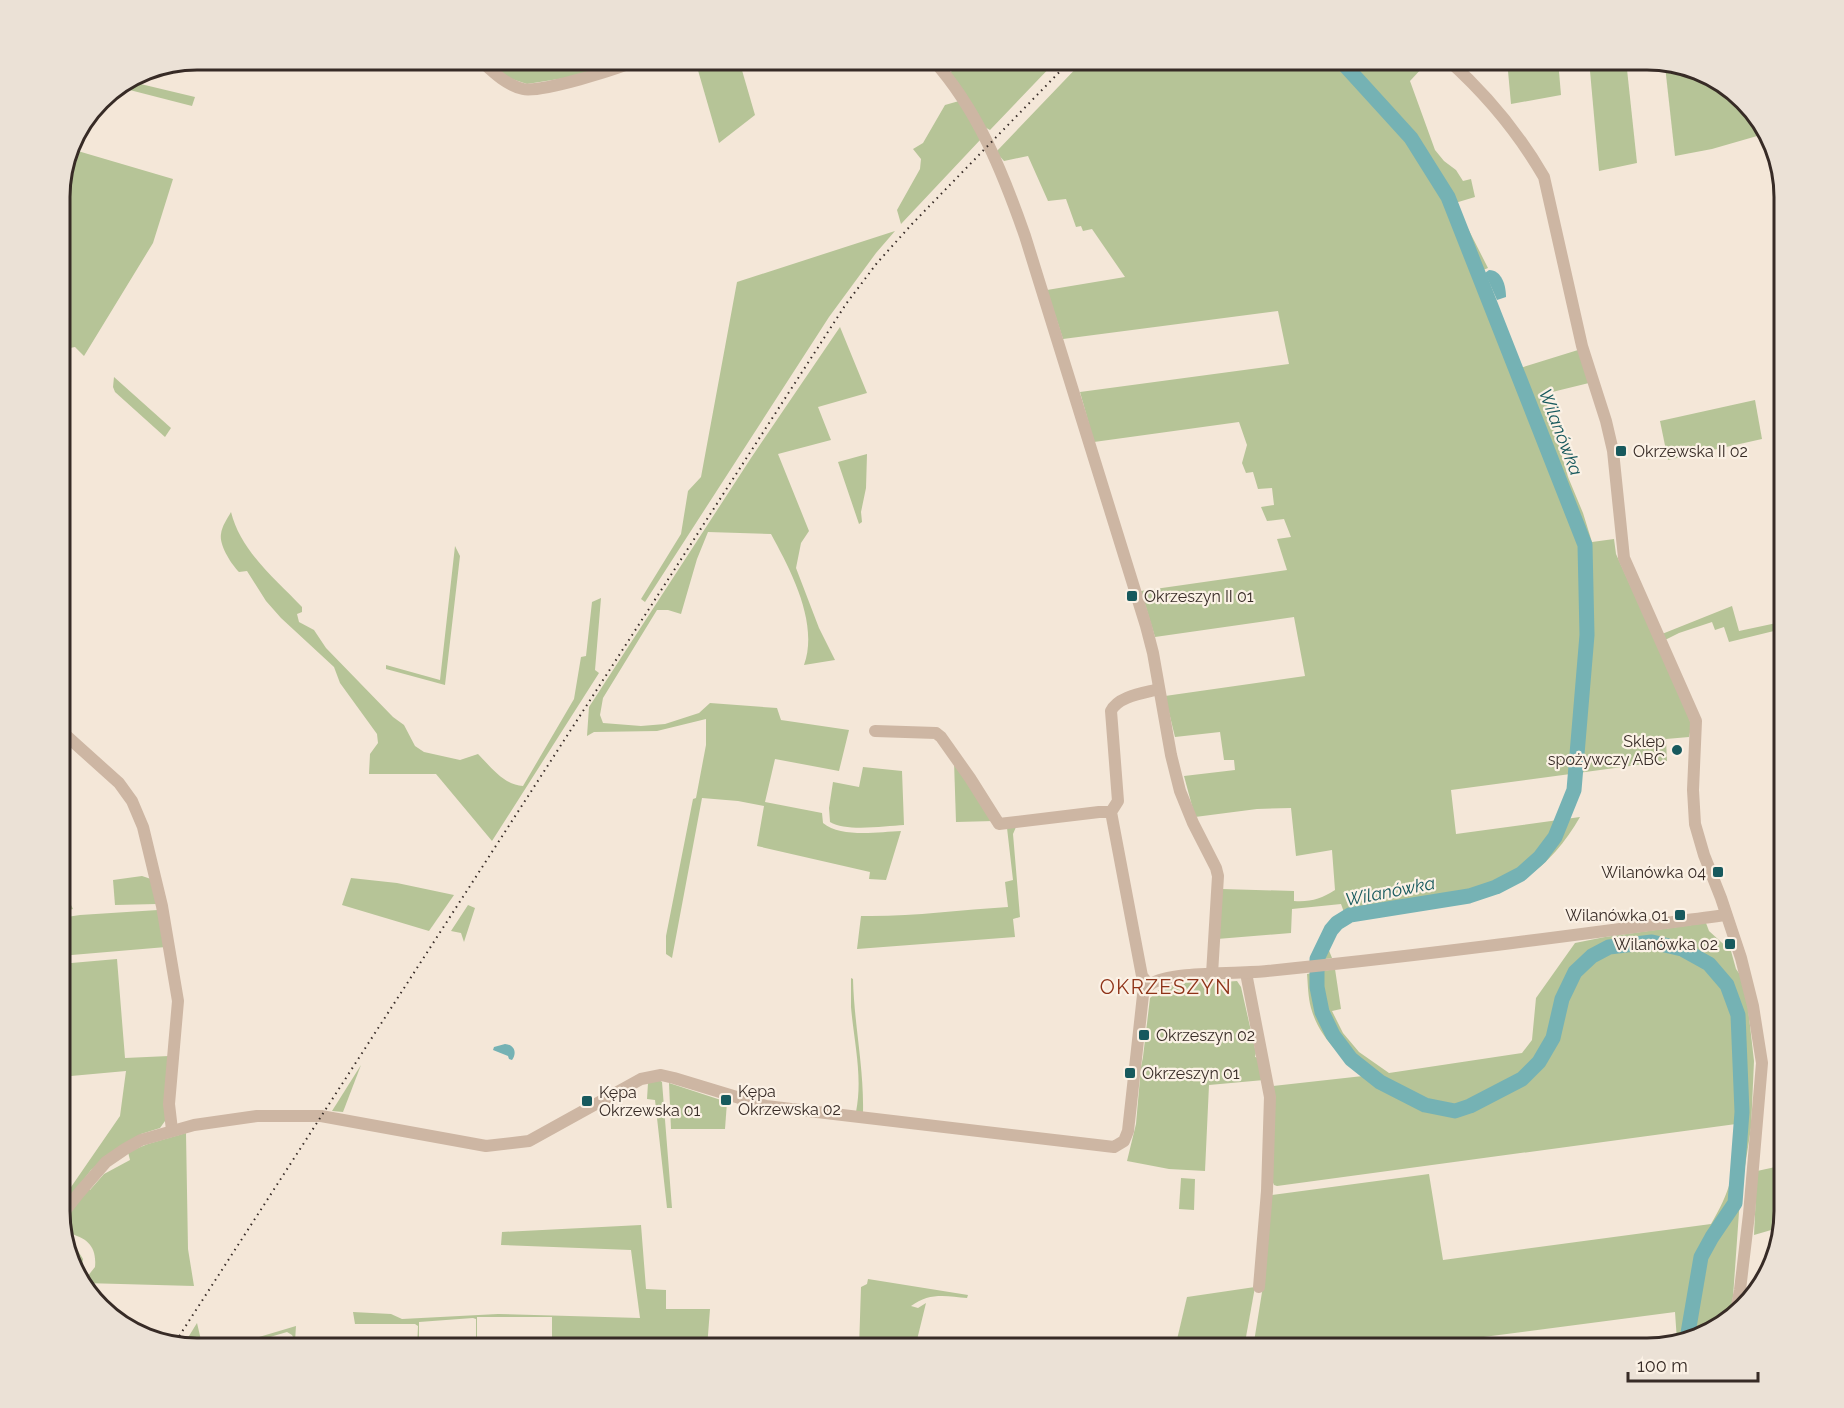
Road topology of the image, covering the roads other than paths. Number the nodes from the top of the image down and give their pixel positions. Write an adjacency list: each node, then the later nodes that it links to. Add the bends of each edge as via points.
1 (941, 70): 5 (street, via 967,105 1009,189 1136,590)
2 (1459, 70): 9 (street, via 1518,135 1544,177 1582,345 1613,451 1624,558 1696,721 1695,824)
3 (492, 71): 4 (street, via 501,79 532,89)
4 (603, 71)
5 (1159, 689): 8 (street, via 1120,701 1112,708 1118,801); 11 (street, via 1180,791 1218,876)
6 (875, 730): 8 (street, via 941,736 999,825)
7 (71, 739): 13 (street, via 119,783 143,827 162,906 178,1001 169,1104)
8 (1111, 812): 12 (street, via 1142,976)
9 (1726, 915): 10 (street); 16 (street, via 1753,1006 1762,1064)
10 (1246, 973): 11 (street); 15 (street, via 1270,1097)
11 (1212, 974): 12 (street, via 1172,977)
12 (1149, 985): 13 (street, via 1143,995 1128,1131 1124,1141 1114,1147 766,1106 661,1076 641,1079 529,1141 486,1146 321,1116 257,1116)
13 (172, 1130): 14 (street, via 141,1140 106,1162)
14 (71, 1203)
15 (1259, 1287)
16 (1738, 1298)

